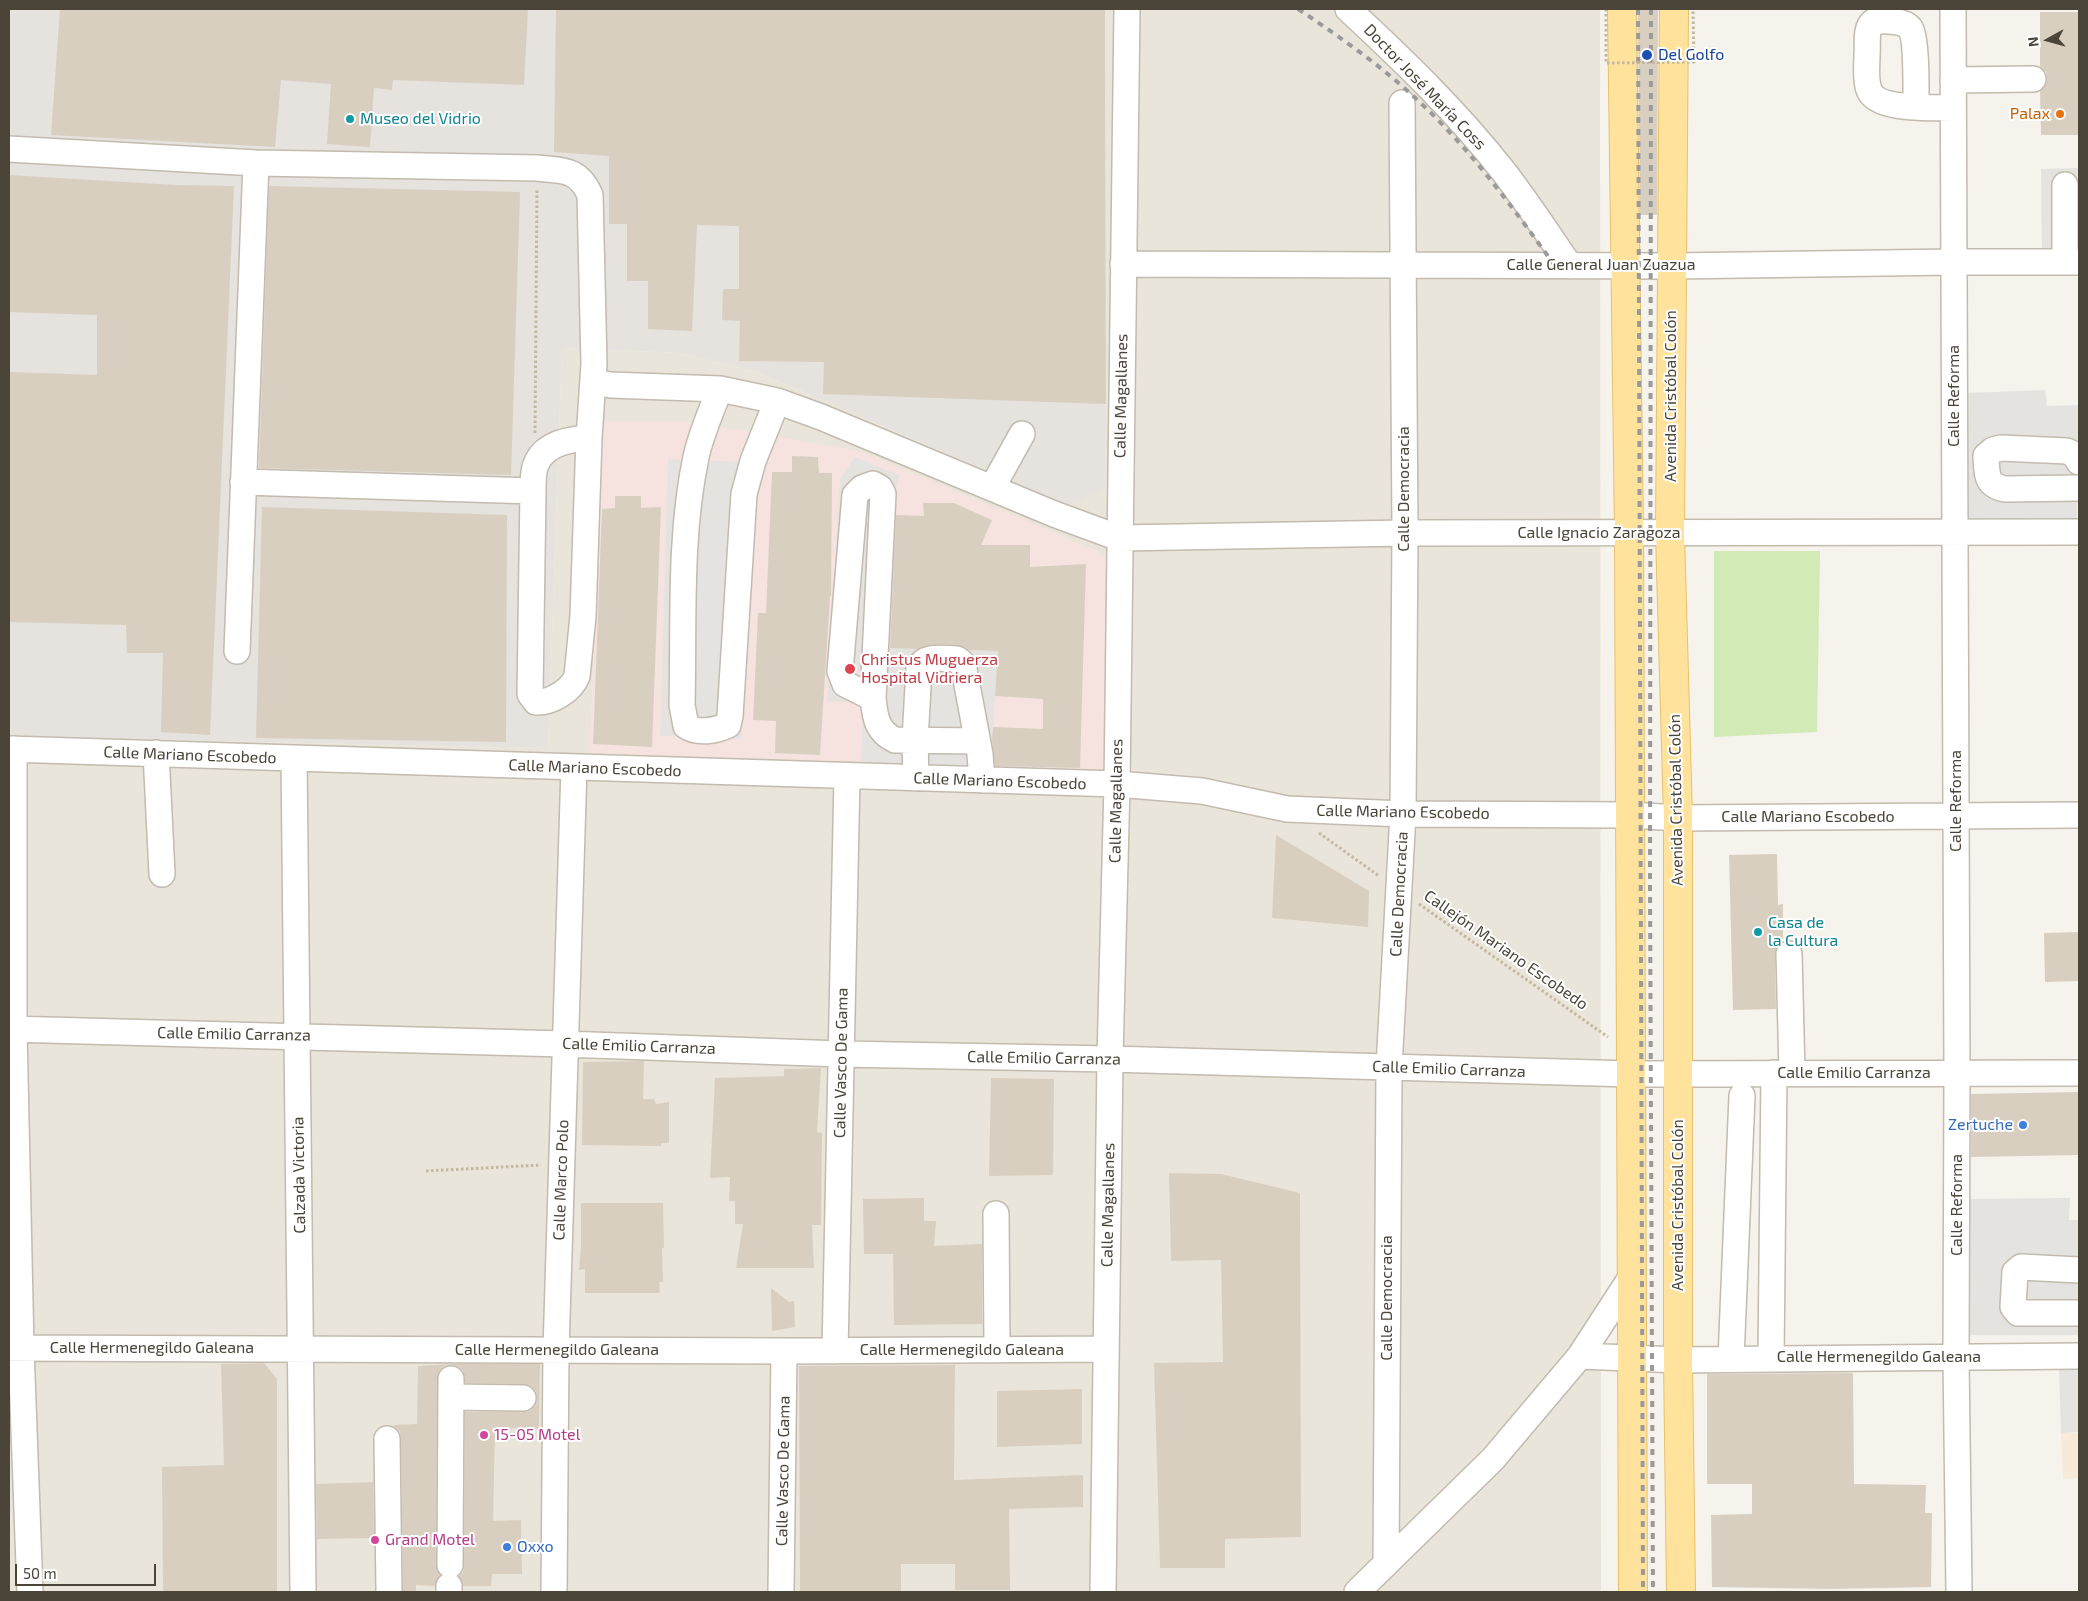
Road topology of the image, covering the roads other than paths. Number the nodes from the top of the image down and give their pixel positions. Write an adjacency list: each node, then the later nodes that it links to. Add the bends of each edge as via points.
1 (1127, 9): 15 (street, Calle Magallanes)
2 (1348, 9): 18 (street, Doctor José María Coss, via 1454,113 1504,172)
3 (1622, 9): 17 (main road)
4 (1674, 9): 19 (main road, Avenida Cristóbal Colón)
5 (1953, 9): 7 (street, Calle Reforma)
6 (2033, 78): 7 (street)
7 (1953, 91): 8 (street); 13 (street, Calle Reforma)
8 (1916, 96)
9 (1402, 103): 16 (street, Calle Democracia)
10 (9, 149): 11 (street)
11 (256, 163): 20 (street, via 537,168 573,173 585,184 590,195); 26 (street)
12 (2065, 185): 14 (street)
13 (1954, 262): 14 (street, Calle General Juan Zuazua); 19 (street, Calle General Juan Zuazua); 30 (street, Calle Reforma)
14 (2072, 262)
15 (1123, 264): 16 (street, Calle General Juan Zuazua); 35 (street, Calle Magallanes)
16 (1402, 264): 18 (street, Calle General Juan Zuazua); 32 (street, Calle Democracia)
17 (1626, 265): 18 (street, Calle General Juan Zuazua); 19 (street, Calle General Juan Zuazua); 33 (main road)
18 (1570, 266)
19 (1672, 266): 34 (main road, Avenida Cristóbal Colón)
20 (594, 382): 21 (street); 24 (street)
21 (720, 389): 22 (street); 22 (street, via 696,456 686,517 682,705 686,726 691,730 728,725 744,494 753,461)
22 (777, 401): 27 (street)
23 (1022, 434): 27 (street)
24 (589, 438): 29 (street, via 569,439 543,454 535,466); 29 (street, via 584,616 577,676 566,691 539,702 534,701 530,694)
25 (2079, 462): 28 (street, via 2067,451 2001,448 1986,456 1988,479 1995,486 2005,489)
26 (243, 482): 29 (street); 36 (street)
27 (992, 488): 35 (street)
28 (2079, 488)
29 (533, 491)
30 (1955, 532): 31 (street, Calle Ignacio Zaragoza); 34 (street, Calle Ignacio Zaragoza); 51 (street, Calle Reforma)
31 (2079, 532)
32 (1404, 533): 33 (street, Calle Ignacio Zaragoza); 35 (street, Calle Ignacio Zaragoza); 48 (street, Calle Democracia)
33 (1629, 533): 34 (street, Calle Ignacio Zaragoza); 49 (main road)
34 (1670, 533): 52 (main road, Avenida Cristóbal Colón)
35 (1119, 538): 47 (street, Calle Magallanes)
36 (237, 651)
37 (873, 698): 37 (street, via 883,494 873,484 862,488 856,495 840,671 845,684); 38 (street, via 880,730 895,740)
38 (914, 741): 39 (street); 39 (street, via 921,664 928,659 957,659 964,669); 45 (street)
39 (977, 741): 46 (street)
40 (11, 749): 41 (street, Calle Mariano Escobedo); 55 (street)
41 (156, 753): 42 (street, Calle Mariano Escobedo); 53 (street)
42 (294, 758): 43 (street, Calle Mariano Escobedo); 56 (street, Calzada Victoria)
43 (574, 767): 44 (street, Calle Mariano Escobedo); 57 (street, Calle Marco Polo)
44 (846, 776): 45 (street, Calle Mariano Escobedo); 58 (street, Calle Vasco De Gama)
45 (916, 778): 46 (street, Calle Mariano Escobedo)
46 (982, 780): 47 (street, Calle Mariano Escobedo)
47 (1117, 784): 48 (street, Calle Mariano Escobedo, via 1202,791 1286,809); 59 (street, Calle Magallanes)
48 (1403, 814): 49 (street, Calle Mariano Escobedo); 60 (street, Calle Democracia)
49 (1630, 815): 52 (street, Calle Mariano Escobedo); 65 (main road)
50 (2079, 815): 51 (street, Calle Mariano Escobedo)
51 (1956, 816): 52 (street, Calle Mariano Escobedo); 63 (street, Calle Reforma)
52 (1678, 818): 61 (main road, Avenida Cristóbal Colón)
53 (162, 874)
54 (1789, 954): 62 (street)
55 (11, 1029): 56 (street, Calle Emilio Carranza); 71 (street)
56 (297, 1036): 57 (street, Calle Emilio Carranza); 72 (street, Calzada Victoria)
57 (564, 1044): 58 (street, Calle Emilio Carranza); 75 (street, Calle Marco Polo)
58 (841, 1054): 59 (street, Calle Emilio Carranza); 76 (street, Calle Vasco De Gama)
59 (1110, 1059): 60 (street, Calle Emilio Carranza); 74 (street, Calle Magallanes)
60 (1389, 1067): 65 (street, Calle Emilio Carranza); 87 (street, Calle Democracia)
61 (1678, 1073): 62 (street, Calle Emilio Carranza); 65 (street, Calle Emilio Carranza); 84 (main road, Avenida Cristóbal Colón)
62 (1783, 1073): 63 (street, Calle Emilio Carranza); 81 (street)
63 (1957, 1073): 64 (street, Calle Emilio Carranza); 80 (street, Calle Reforma)
64 (2079, 1073)
65 (1631, 1074): 69 (main road)
66 (1742, 1096): 83 (street)
67 (996, 1214): 73 (street)
68 (2079, 1270): 70 (street, via 2021,1267 2015,1272 2013,1307 2018,1313)
69 (1632, 1276): 78 (street); 82 (main road)
70 (2079, 1313)
71 (15, 1348): 72 (street, Calle Hermenegildo Galeana); 89 (street)
72 (301, 1349): 75 (street, Calle Hermenegildo Galeana); 90 (street, Calzada Victoria)
73 (997, 1349): 74 (street, Calle Hermenegildo Galeana); 76 (street, Calle Hermenegildo Galeana)
74 (1106, 1349): 94 (street, Calle Magallanes)
75 (556, 1350): 77 (street, Calle Hermenegildo Galeana); 92 (street, Calle Marco Polo)
76 (835, 1350): 77 (street, Calle Hermenegildo Galeana)
77 (784, 1351): 93 (street, Calle Vasco De Gama)
78 (1580, 1356): 82 (street, Calle Hermenegildo Galeana); 87 (street, via 1493,1459)
79 (2079, 1356): 80 (street, Calle Hermenegildo Galeana)
80 (1956, 1357): 81 (street, Calle Hermenegildo Galeana); 98 (street, Calle Reforma)
81 (1771, 1358): 83 (street, Calle Hermenegildo Galeana)
82 (1630, 1359): 84 (street, Calle Hermenegildo Galeana); 96 (main road)
83 (1731, 1359): 84 (street, Calle Hermenegildo Galeana)
84 (1678, 1360): 97 (main road, Avenida Cristóbal Colón)
85 (523, 1398): 88 (street, via 451,1388)
86 (387, 1440): 91 (street)
87 (1386, 1564): 95 (street)
88 (450, 1581)
89 (30, 1592)
90 (304, 1592)
91 (389, 1592)
92 (554, 1592)
93 (781, 1592)
94 (1103, 1592)
95 (1357, 1592)
96 (1633, 1592)
97 (1681, 1592)
98 (1958, 1592)

